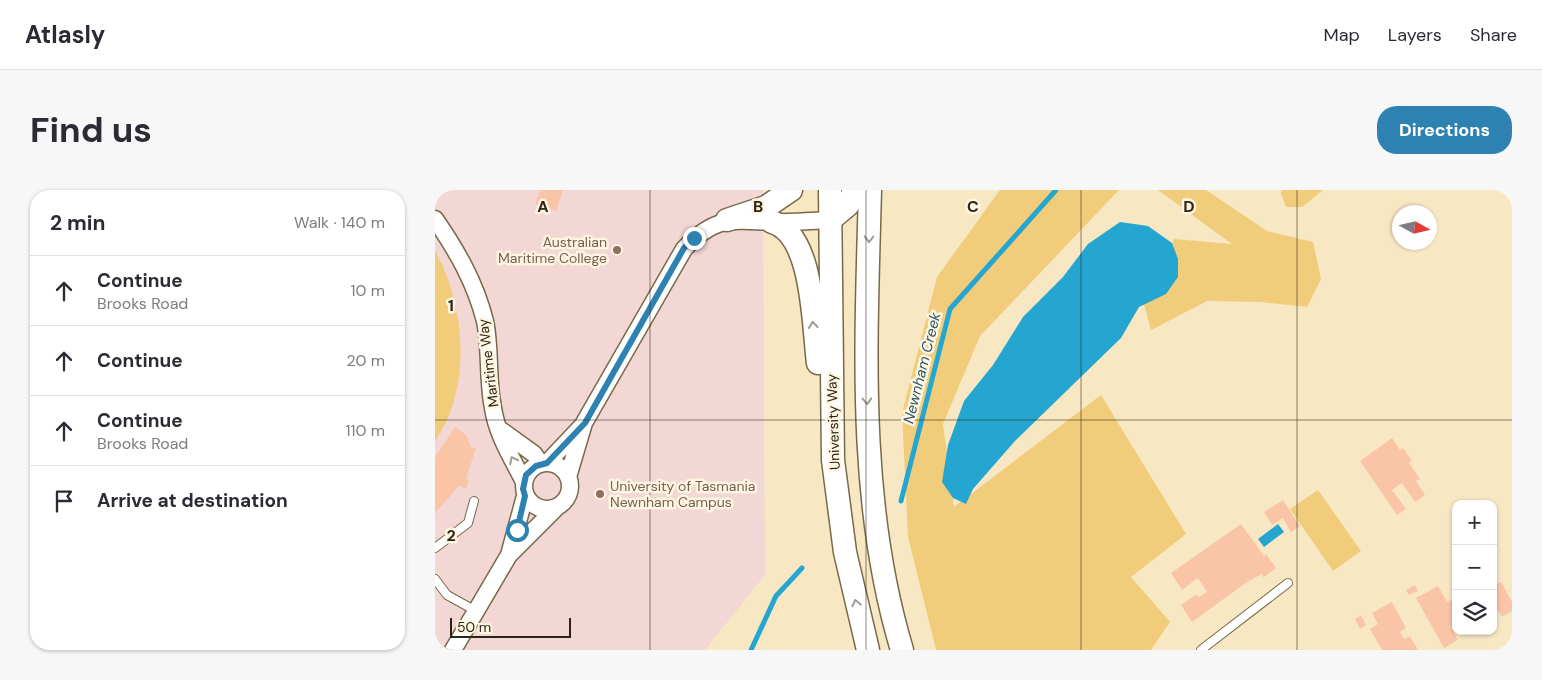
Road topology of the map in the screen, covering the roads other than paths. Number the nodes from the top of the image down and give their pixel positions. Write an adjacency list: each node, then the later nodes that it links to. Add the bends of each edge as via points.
1 (791, 190): 6 (main road, via 766,207)
2 (830, 190): 7 (main road, University Way)
3 (854, 190): 7 (main road, via 848,205)
4 (870, 190): 17 (main road, one-way to 17, via 866,388 870,474)
5 (435, 219): 10 (street, Maritime Way, via 468,271 478,298 489,350 492,407)
6 (727, 220): 8 (street); 9 (street, via 704,231 684,248)
7 (830, 220): 8 (street); 11 (main road, University Way)
8 (772, 222): 11 (main road, one-way to 8, via 819,378 811,296 801,253 789,231)
9 (585, 423): 12 (street); 13 (street)
10 (500, 433): 12 (street); 14 (street, Maritime Way, one-way to 10)
11 (833, 460): 24 (main road, University Way, one-way to 11, via 845,552)
12 (544, 463): 13 (street, via 558,466); 14 (street, via 531,469)
13 (568, 476): 16 (street, via 569,491)
14 (525, 489): 16 (street, via 529,502 541,509); 19 (street)
15 (474, 501): 18 (lane, via 468,523)
16 (556, 508): 19 (street)
17 (877, 530): 25 (main road); 26 (main road)
18 (435, 548)
19 (509, 555): 22 (street)
20 (435, 579): 22 (lane, via 447,595)
21 (1288, 583): 27 (lane)
22 (476, 610): 23 (street)
23 (453, 650)
24 (868, 650)
25 (903, 650)
26 (913, 650)
27 (1201, 650)

